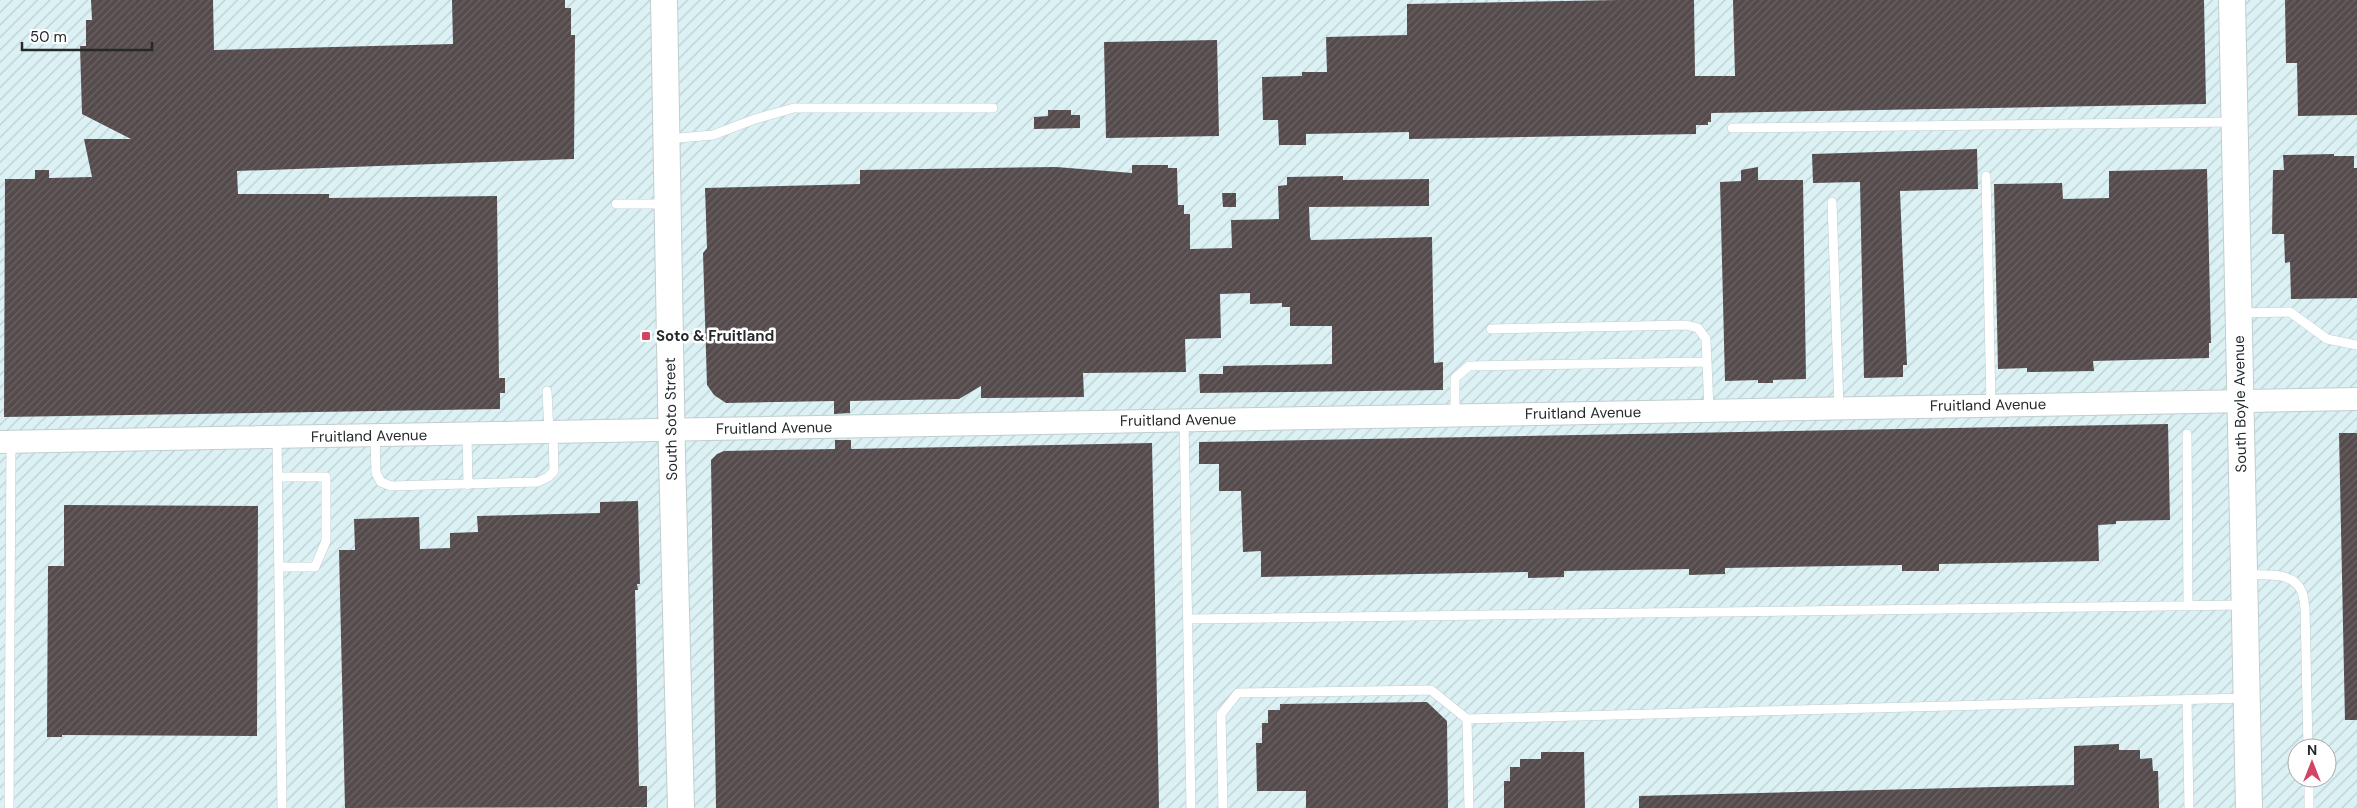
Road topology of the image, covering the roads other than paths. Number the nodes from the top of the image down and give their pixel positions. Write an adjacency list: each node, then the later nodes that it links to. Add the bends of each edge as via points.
1 (664, 0): 6 (main road, South Soto Street)
2 (2232, 0): 4 (main road, South Boyle Avenue)
3 (993, 108): 6 (lane, via 794,108 713,135)
4 (2235, 122): 5 (lane); 11 (main road, South Boyle Avenue)
5 (1732, 128)
6 (668, 139): 10 (main road, South Soto Street)
7 (1986, 176): 18 (lane)
8 (1832, 202): 19 (lane)
9 (616, 204): 10 (lane)
10 (668, 204): 23 (main road, South Soto Street)
11 (2238, 313): 13 (lane, via 2290,312 2327,338); 17 (main road, South Boyle Avenue)
12 (1492, 329): 14 (lane, via 1686,325 1698,328 1706,339)
13 (2357, 345)
14 (1707, 362): 20 (lane); 21 (lane, via 1469,366 1455,378)
15 (547, 391): 24 (lane)
16 (2357, 399): 17 (street, Fruitland Avenue)
17 (2240, 400): 18 (street, Fruitland Avenue); 35 (main road, South Boyle Avenue)
18 (1991, 405): 19 (street, Fruitland Avenue)
19 (1839, 408): 20 (street, Fruitland Avenue)
20 (1708, 410): 21 (street, Fruitland Avenue)
21 (1455, 415): 22 (street, Fruitland Avenue)
22 (1184, 420): 23 (street, Fruitland Avenue); 38 (lane)
23 (671, 430): 24 (street, Fruitland Avenue); 46 (main road, South Soto Street)
24 (551, 432): 25 (street, Fruitland Avenue); 33 (lane, via 554,470 548,478 538,482)
25 (467, 434): 27 (street, Fruitland Avenue); 33 (lane)
26 (2187, 434): 37 (lane)
27 (375, 435): 28 (street, Fruitland Avenue); 33 (lane, via 376,473 381,482 391,486)
28 (277, 437): 29 (street, Fruitland Avenue); 30 (lane)
29 (5, 442): 32 (lane)
30 (278, 477): 34 (lane); 34 (lane, via 326,477 326,542 315,567)
31 (0, 482): 32 (lane)
32 (10, 482): 44 (lane)
33 (468, 485)
34 (279, 567): 45 (lane)
35 (2244, 575): 36 (main road, South Boyle Avenue); 42 (lane, via 2279,575 2292,580 2302,591)
36 (2244, 605): 37 (lane); 39 (main road, South Boyle Avenue)
37 (2188, 606): 38 (lane)
38 (1188, 619): 47 (lane)
39 (2246, 698): 40 (lane); 51 (main road, South Boyle Avenue)
40 (2187, 699): 41 (lane); 50 (lane)
41 (1467, 719): 48 (lane, via 1430,690 1238,693 1221,714); 49 (lane)
42 (2308, 738)
43 (2308, 788): 52 (lane)
44 (9, 808)
45 (282, 808)
46 (681, 808)
47 (1191, 808)
48 (1223, 808)
49 (1469, 808)
50 (2189, 808)
51 (2249, 808)
52 (2309, 808)

